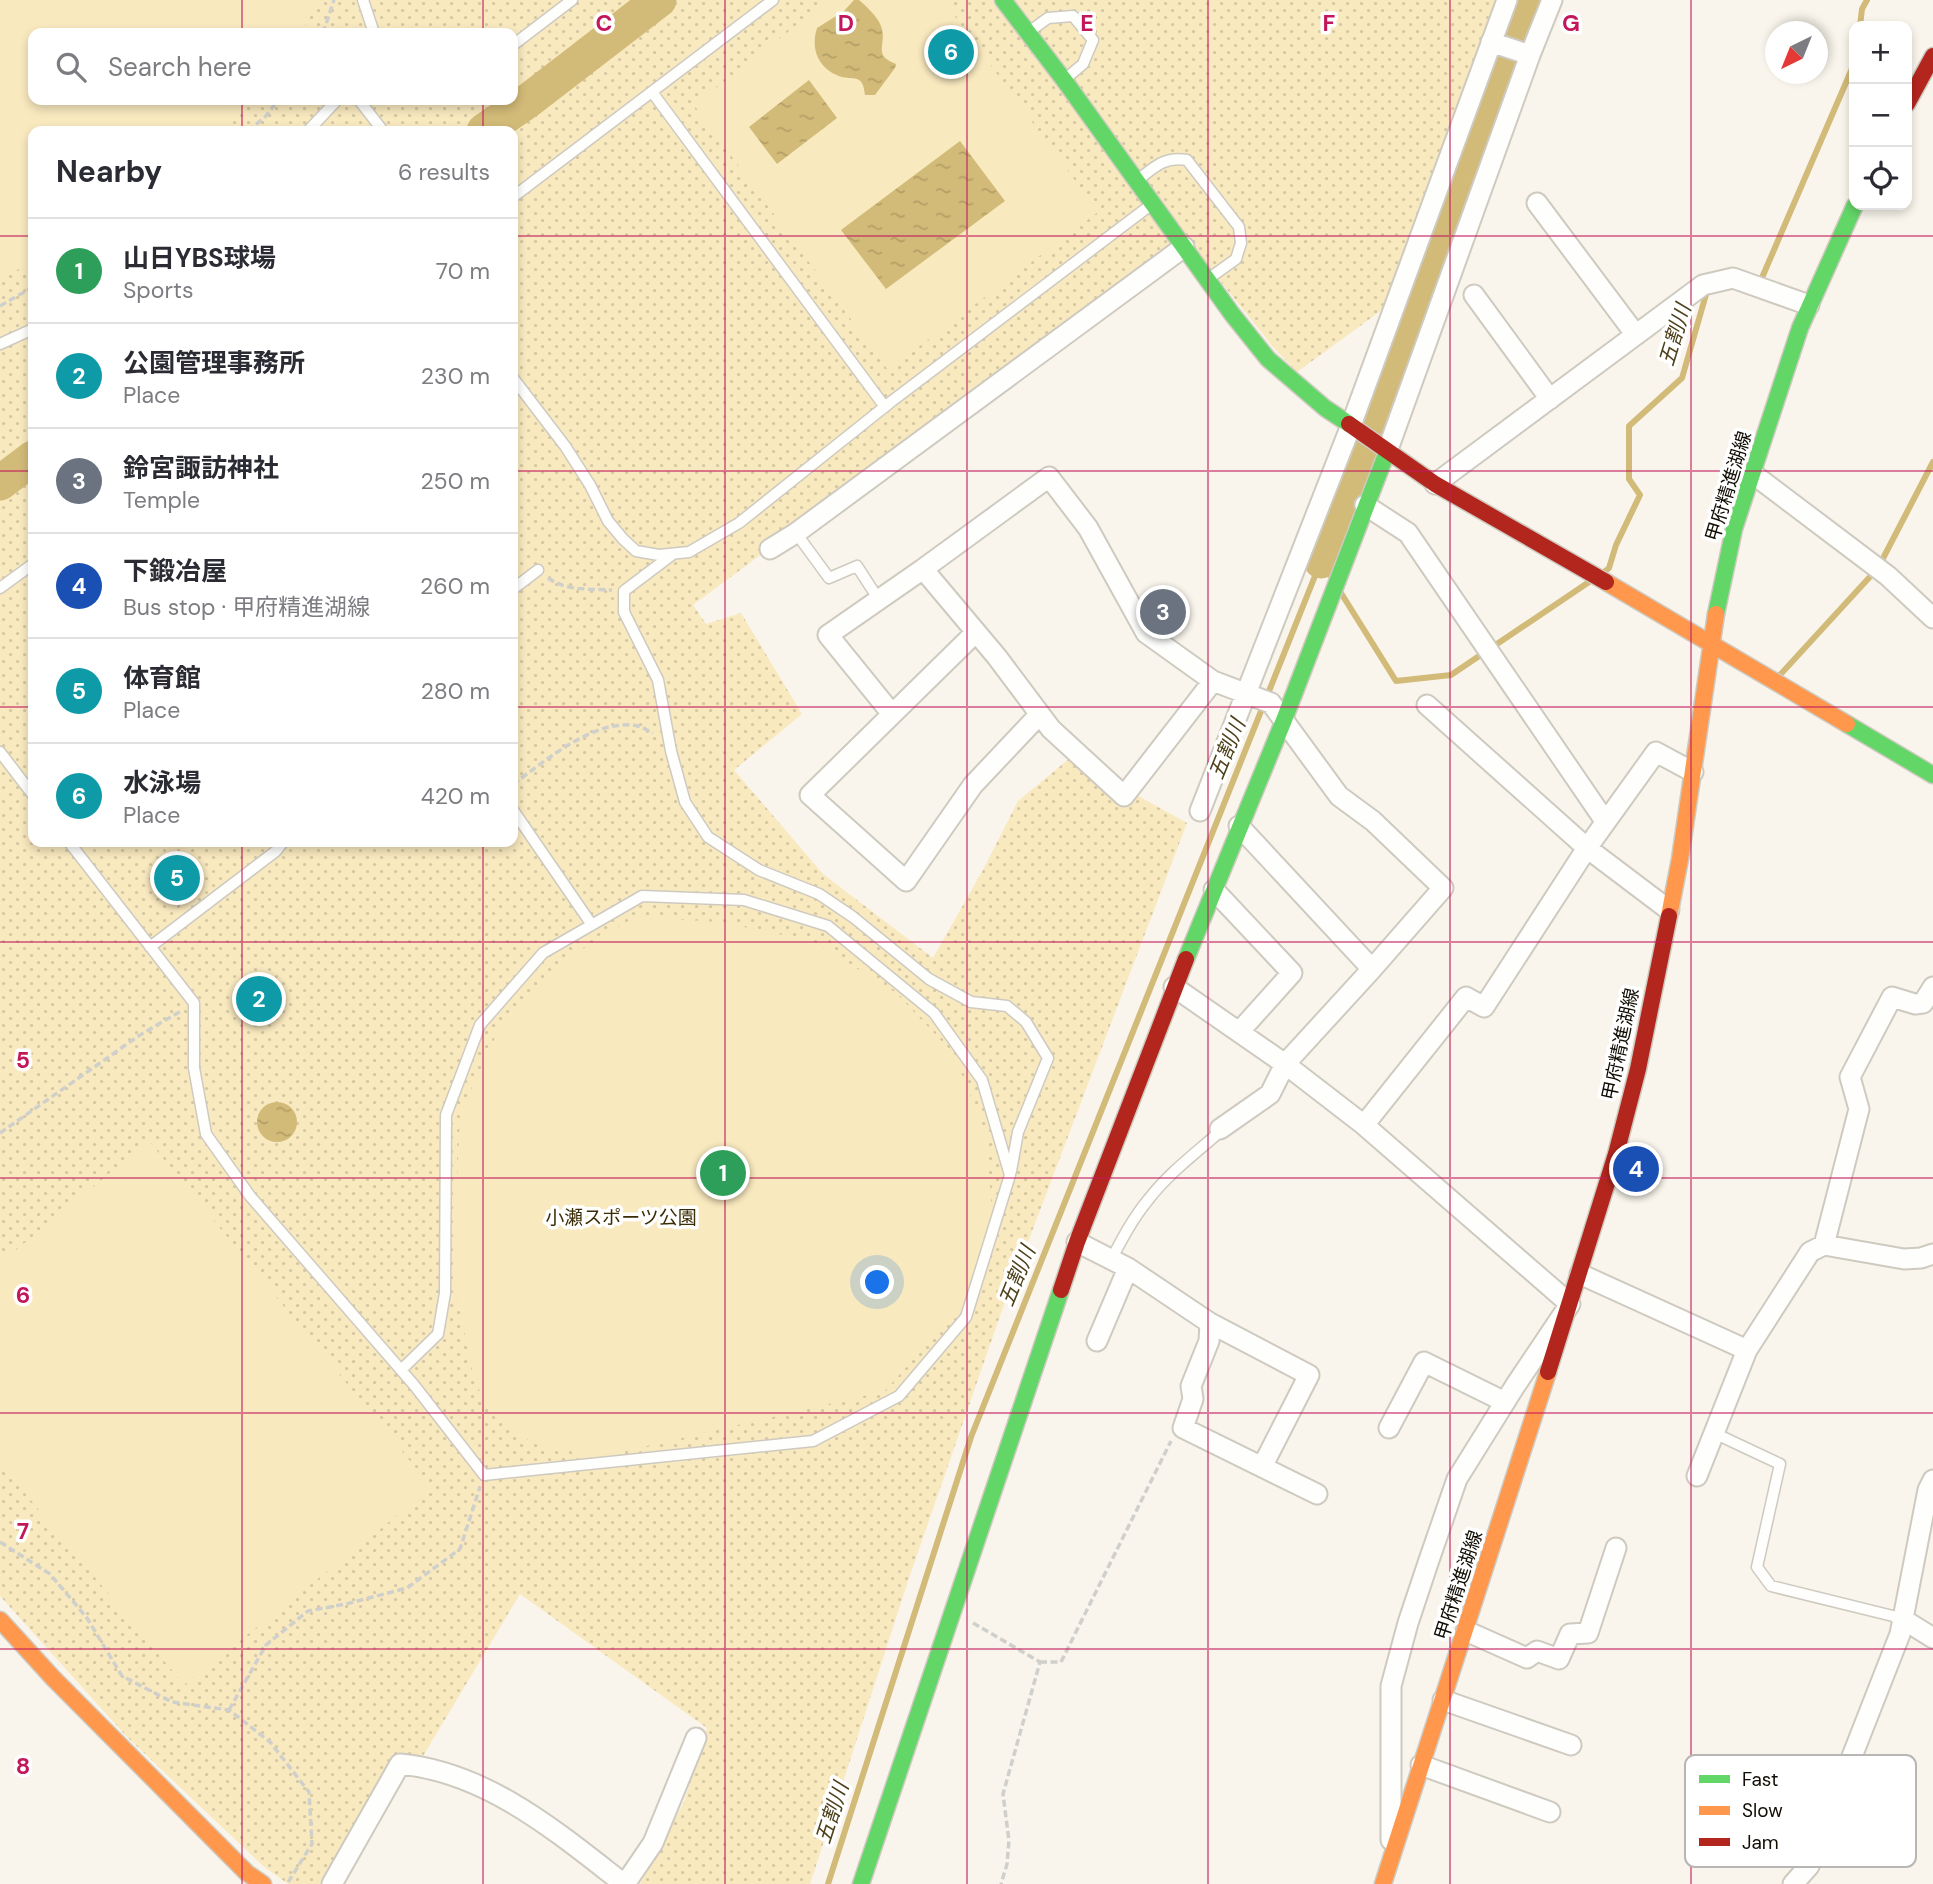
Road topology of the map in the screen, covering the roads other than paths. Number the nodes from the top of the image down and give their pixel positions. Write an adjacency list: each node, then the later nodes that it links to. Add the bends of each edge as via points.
1 (363, 0): 7 (lane)
2 (572, 0): 9 (lane)
3 (773, 0): 14 (lane)
4 (1003, 0): 8 (street)
5 (1507, 0): 10 (street)
6 (1552, 0): 11 (street)
7 (372, 28)
8 (1028, 33): 13 (street); 13 (lane, via 1048,18 1073,16 1093,40 1083,64)
9 (518, 41)
10 (1491, 42): 11 (street); 35 (street)
11 (1530, 55): 36 (street)
12 (1931, 64): 15 (street)
13 (1064, 80): 20 (street)
14 (652, 92): 21 (lane); 34 (lane)
15 (1912, 96)
16 (332, 105): 18 (lane)
17 (363, 105): 19 (lane)
18 (313, 126)
19 (379, 126)
20 (1137, 181): 23 (street); 26 (lane, via 1162,161 1187,160 1239,227 1236,259)
21 (518, 193)
22 (1537, 203): 30 (street)
23 (1152, 204): 25 (street); 34 (lane)
24 (1854, 210): 28 (street, 甲府精進湖線)
25 (1184, 247): 26 (street); 40 (street)
26 (1208, 280): 35 (street, via 1268,359)
27 (1474, 295): 33 (street)
28 (1809, 305): 30 (street, via 1733,278 1703,285); 37 (street, 甲府精進湖線)
29 (28, 331): 31 (lane)
30 (1636, 335): 33 (street)
31 (0, 344)
32 (518, 385): 42 (lane, via 565,446 623,539 636,551)
33 (1550, 399): 38 (street)
34 (886, 407): 42 (lane, via 739,523 689,552)
35 (1353, 430): 36 (street); 53 (street)
36 (1382, 449): 38 (street); 39 (street)
37 (1753, 474): 49 (street, via 1888,576); 51 (street, 甲府精進湖線, via 1734,529)
38 (1434, 484): 51 (street)
39 (1365, 505): 57 (street); 64 (street, via 1408,533)
40 (796, 533): 41 (street); 48 (lane, via 829,578 857,566)
41 (771, 549)
42 (673, 554): 80 (lane, via 624,591 624,612 658,680 685,802 708,837 759,870 819,894 929,979 971,1002 1007,1006 1026,1021 1048,1058 1018,1132)
43 (28, 568): 47 (lane)
44 (923, 569): 48 (street); 50 (street); 52 (street, via 1049,477 1088,528 1146,633)
45 (537, 570): 46 (lane)
46 (518, 585)
47 (0, 588)
48 (879, 600): 55 (street, via 828,635)
49 (1933, 618)
50 (976, 632): 55 (street); 56 (street)
51 (1713, 643): 59 (street, 甲府精進湖線); 60 (street)
52 (1213, 681): 53 (street); 56 (street, via 1124,796)
53 (1250, 695): 57 (street, via 1271,703); 62 (street)
54 (1427, 705): 68 (street)
55 (892, 714): 56 (street, via 810,795 906,881 973,785)
56 (1040, 714)
57 (1284, 720): 65 (street); 73 (street, via 1339,796 1373,821 1443,888)
58 (0, 752): 61 (lane)
59 (1693, 772): 64 (street, via 1656,752); 70 (street, 甲府精進湖線)
60 (1933, 775)
61 (28, 788)
62 (1200, 811)
63 (518, 817): 71 (lane)
64 (1605, 821): 68 (street)
65 (1239, 826): 69 (street); 73 (street)
66 (73, 847): 72 (lane)
67 (279, 847): 72 (lane)
68 (1587, 848): 70 (street); 78 (street, via 1484,1007 1466,997)
69 (1214, 890): 74 (street); 76 (street, via 1292,973)
70 (1670, 910): 85 (street, 甲府精進湖線, via 1638,1069)
71 (592, 925): 80 (lane, via 642,896 744,900 828,926 934,1013 982,1080); 90 (lane, via 543,953 480,1025 446,1115 445,1293 438,1334)
72 (150, 947): 90 (lane, via 194,1003 194,1068 206,1134 250,1196)
73 (1372, 969): 77 (street)
74 (1174, 987): 76 (street); 81 (street)
75 (1933, 987): 82 (street, via 1923,1003 1892,996 1850,1077 1859,1109)
76 (1239, 1032): 77 (street)
77 (1285, 1064): 78 (street); 79 (street, via 1270,1094)
78 (1364, 1125): 86 (street)
79 (1220, 1129): 84 (lane, via 1150,1197 1136,1216)
80 (1010, 1175): 90 (lane, via 966,1317 900,1396 813,1441 484,1475)
81 (1077, 1242): 84 (street); 114 (street)
82 (1824, 1245): 83 (street, via 1904,1259); 89 (street, via 1810,1252)
83 (1933, 1254)
84 (1119, 1264): 87 (street); 88 (street)
85 (1580, 1274): 86 (street, 甲府精進湖線); 89 (street)
86 (1570, 1304): 91 (street); 101 (street, 甲府精進湖線)
87 (1210, 1323): 94 (street, via 1209,1341 1191,1386 1193,1399 1183,1428); 94 (street, via 1309,1375)
88 (1097, 1341)
89 (1747, 1350): 93 (street)
90 (401, 1370)
91 (1504, 1402): 92 (street, via 1424,1362); 109 (street, via 1457,1479 1391,1686)
92 (1389, 1428)
93 (1714, 1433): 95 (street); 99 (lane, via 1780,1464 1757,1567 1771,1586)
94 (1262, 1467): 97 (street)
95 (1697, 1476)
96 (1933, 1480): 99 (street)
97 (1317, 1494)
98 (1616, 1548): 101 (street, via 1588,1633 1570,1634 1559,1659 1537,1651 1527,1658)
99 (1901, 1618): 102 (street); 106 (street, via 1900,1634)
100 (0, 1620): 111 (street, via 247,1873)
101 (1466, 1630): 103 (street, 甲府精進湖線)
102 (1933, 1638)
103 (1443, 1700): 105 (street); 107 (street, 甲府精進湖線)
104 (696, 1738): 113 (street, via 653,1843)
105 (1571, 1745)
106 (1855, 1755)
107 (1421, 1765): 108 (street); 109 (street, 甲府精進湖線)
108 (1550, 1812)
109 (1391, 1859): 115 (street, 甲府精進湖線)
110 (1811, 1875): 116 (street)
111 (263, 1884)
112 (332, 1884): 113 (street, via 400,1764 427,1766 488,1788 552,1828)
113 (624, 1884)
114 (860, 1884)
115 (1383, 1884)
116 (1793, 1884)

